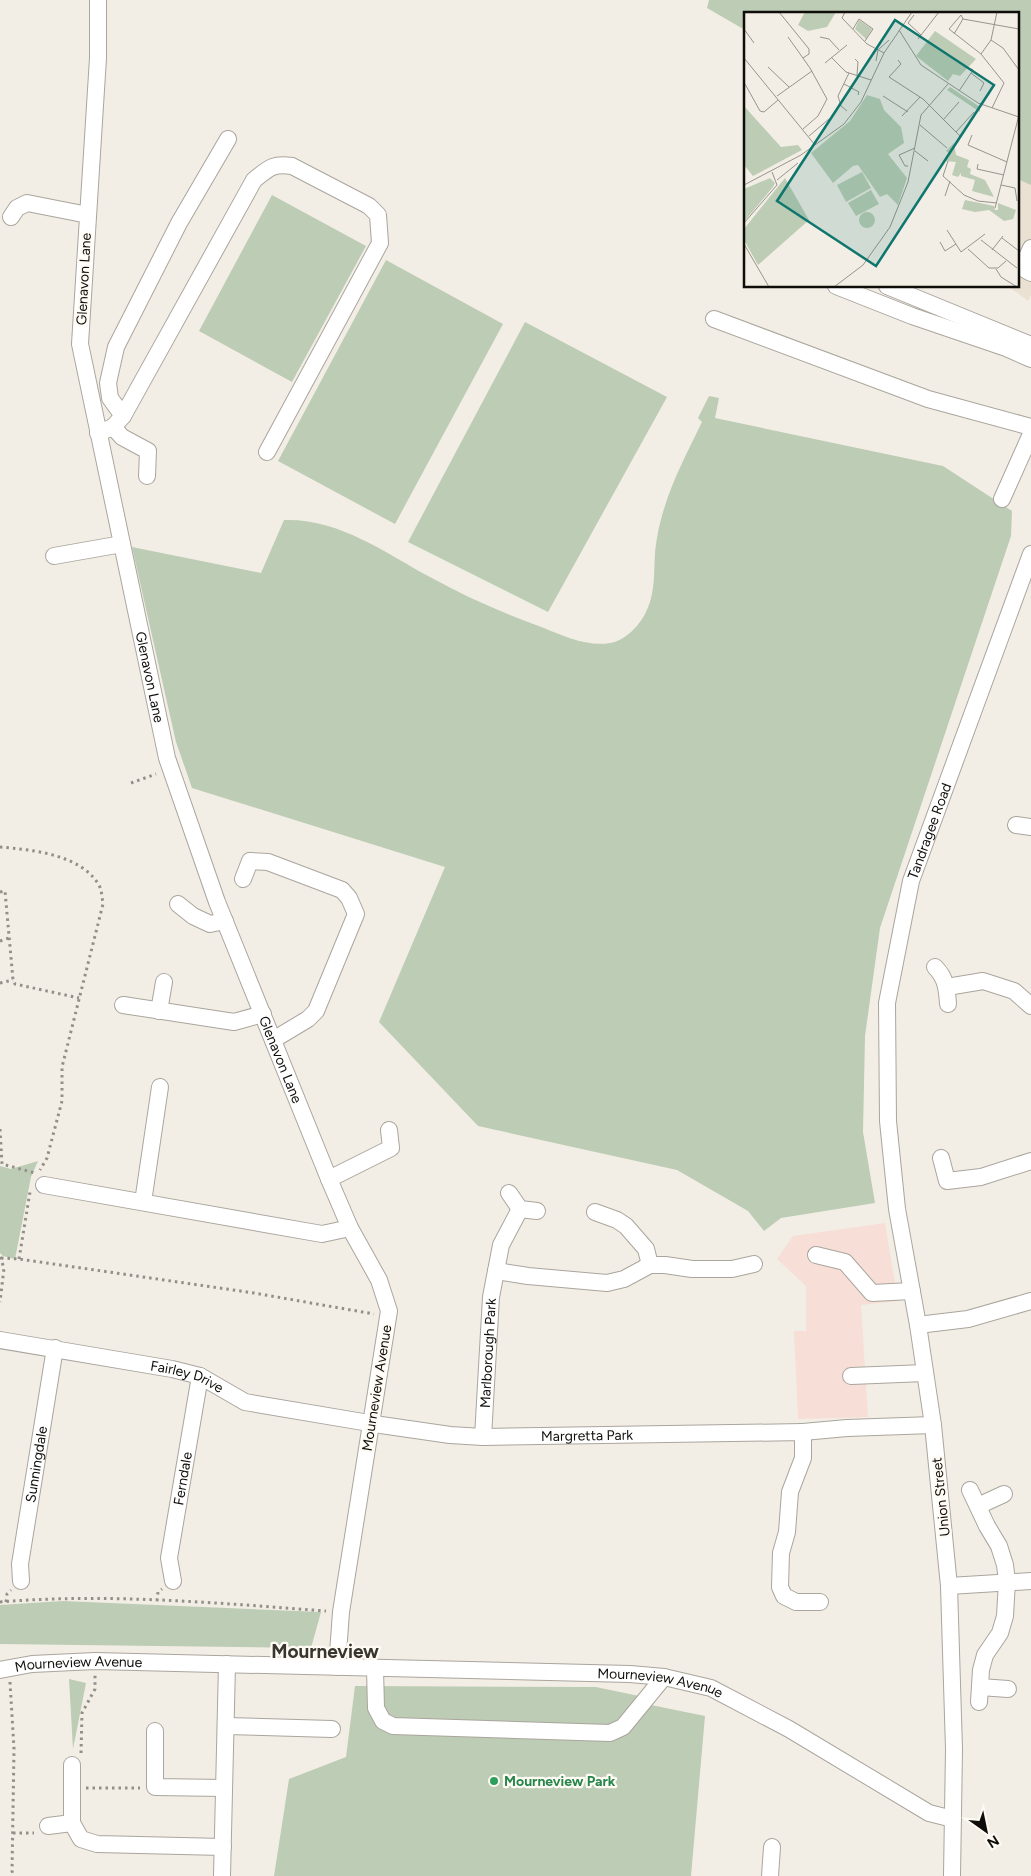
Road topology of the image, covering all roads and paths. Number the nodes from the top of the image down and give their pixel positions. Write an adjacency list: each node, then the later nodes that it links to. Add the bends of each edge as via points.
1 (98, 0): 3 (street, Glenavon Lane, via 98,58)
2 (228, 139): 12 (street, via 180,222 116,347 108,383)
3 (88, 215): 4 (street, via 27,203 17,208); 12 (street, Glenavon Lane, via 80,344)
4 (11, 217)
5 (1031, 248): 6 (street, via 1022,268)
6 (1031, 273)
7 (841, 288): 11 (street)
8 (892, 288): 10 (street)
9 (714, 319): 13 (street, via 928,399)
10 (1031, 345)
11 (1031, 359)
12 (111, 425): 15 (street, via 254,180 278,164 292,166 369,206 378,216 380,242); 16 (street, via 122,437 148,451); 18 (street, Glenavon Lane)
13 (1031, 427)
14 (1031, 434): 17 (street)
15 (267, 452)
16 (147, 476)
17 (1002, 499)
18 (122, 544): 20 (street); 22 (street, Glenavon Lane)
19 (1031, 554): 21 (street, Tandragee Road)
20 (54, 556)
21 (1024, 594): 44 (street, Tandragee Road, via 911,882 887,1004)
22 (171, 770): 23 (path); 28 (street, Glenavon Lane)
23 (132, 783)
24 (0, 847): 36 (path, via 63,859 91,874 100,887 103,904)
25 (243, 879): 42 (street, via 250,861 268,862 342,890 356,914 316,1011)
26 (0, 892): 29 (path, via 5,891)
27 (178, 904): 28 (street, via 210,924)
28 (225, 922): 41 (street, Glenavon Lane)
29 (9, 938): 30 (path); 32 (path)
30 (0, 941)
31 (935, 967): 35 (street, via 943,975)
32 (12, 980): 34 (path); 36 (path, via 15,984)
33 (164, 982): 40 (street)
34 (0, 983)
35 (947, 987): 37 (street); 39 (street, via 983,981 1014,991)
36 (79, 998): 50 (path, via 62,1067 62,1100 47,1158)
37 (948, 1004)
38 (123, 1005): 40 (street)
39 (1031, 1006)
40 (159, 1011): 41 (street, via 234,1022)
41 (263, 1014): 42 (street, Glenavon Lane)
42 (273, 1040): 49 (street, Glenavon Lane)
43 (160, 1087): 52 (street)
44 (888, 1121): 63 (street, Union Street, via 897,1209)
45 (0, 1129): 50 (path, via 2,1164)
46 (389, 1130): 49 (street, via 391,1148)
47 (941, 1158): 48 (street, via 947,1180 981,1176)
48 (1031, 1161)
49 (329, 1178): 56 (street, Glenavon Lane)
50 (37, 1180): 52 (street); 59 (path)
51 (509, 1193): 53 (street)
52 (143, 1202): 56 (street, via 322,1234)
53 (520, 1209): 54 (street); 62 (street, Marlborough Park, via 501,1245)
54 (537, 1211)
55 (595, 1212): 61 (street, via 626,1226 646,1249)
56 (350, 1228): 66 (street, Glenavon Lane, via 379,1280)
57 (816, 1255): 63 (street, via 846,1262 872,1293)
58 (0, 1258): 59 (path); 65 (path, via 4,1268)
59 (19, 1259): 66 (path, via 254,1293)
60 (754, 1264): 61 (street, via 732,1269)
61 (650, 1265): 62 (street, via 624,1279 607,1283)
62 (496, 1271): 76 (street, Marlborough Park, via 491,1297)
63 (912, 1291): 67 (street, Union Street)
64 (1031, 1301): 67 (street, via 968,1319)
65 (0, 1302)
66 (389, 1317): 73 (street, Mourneview Avenue)
67 (918, 1325): 70 (street, Union Street)
68 (0, 1340): 69 (street, Fairley Drive)
69 (55, 1348): 71 (street, Fairley Drive); 83 (street, Sunningdale, via 20,1564)
70 (925, 1373): 72 (street); 74 (street, Union Street)
71 (200, 1376): 73 (street, Fairley Drive, via 246,1402); 80 (street, Ferndale, via 169,1558)
72 (851, 1376)
73 (371, 1424): 76 (street, Margretta Park); 87 (street, Mourneview Avenue)
74 (933, 1425): 75 (street, Margretta Park); 84 (street, Union Street)
75 (803, 1432): 76 (street, Margretta Park); 86 (street, via 803,1458 790,1492 787,1532 781,1553 780,1587 784,1596 796,1602)
76 (483, 1437)
77 (970, 1490): 79 (street)
78 (1004, 1494): 79 (street)
79 (978, 1506): 81 (street, via 1000,1546)
80 (173, 1581)
81 (1007, 1581): 82 (street); 84 (street); 94 (street, via 1005,1616 1000,1633 985,1655 980,1694)
82 (1031, 1581)
83 (21, 1582)
84 (949, 1586): 102 (street, Union Street)
85 (0, 1602): 87 (path, via 59,1598 167,1601)
86 (820, 1602)
87 (341, 1612): 90 (street, Mourneview Avenue)
88 (95, 1661): 89 (street, Mourneview Avenue); 92 (street, Mourneview Avenue, via 32,1664); 98 (path, via 95,1689 82,1712 81,1756)
89 (227, 1664): 90 (street, Mourneview Avenue); 95 (street)
90 (336, 1667): 91 (street, Mourneview Avenue)
91 (375, 1668): 93 (street, Mourneview Avenue); 93 (street, via 376,1708 383,1721 393,1726 610,1733 623,1727)
92 (5, 1669): 105 (path, via 14,1749)
93 (664, 1677): 102 (street, Mourneview Avenue, via 711,1688 789,1729 929,1814)
94 (1008, 1689)
95 (226, 1726): 96 (street); 101 (street)
96 (332, 1729)
97 (155, 1731): 99 (street)
98 (72, 1765): 100 (street)
99 (155, 1787): 100 (path); 101 (street)
100 (72, 1788): 103 (street)
101 (224, 1788): 106 (street)
102 (953, 1819): 111 (street, Union Street)
103 (72, 1823): 104 (street); 106 (street, via 81,1838 97,1844)
104 (48, 1826): 105 (path, via 37,1833)
105 (13, 1833): 108 (path)
106 (223, 1847): 109 (street)
107 (772, 1847): 110 (street)
108 (14, 1876)
109 (222, 1876)
110 (770, 1876)
111 (952, 1876)

